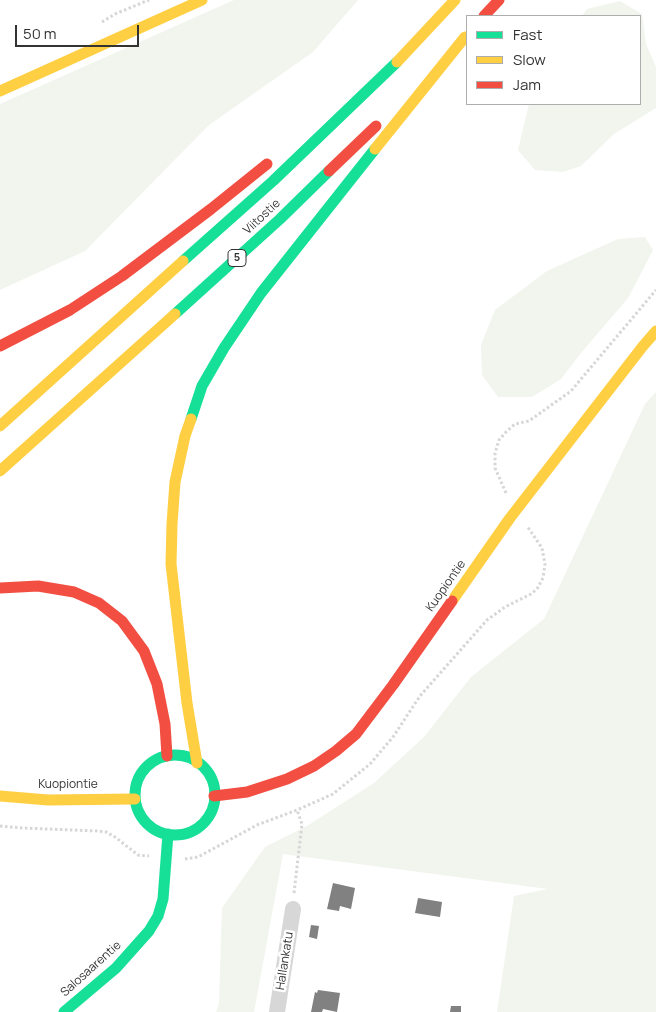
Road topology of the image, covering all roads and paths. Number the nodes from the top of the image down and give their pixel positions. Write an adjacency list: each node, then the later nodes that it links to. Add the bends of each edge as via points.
1 (202, 0): 7 (main road)
2 (455, 0): 6 (main road, Viitostie)
3 (499, 0): 4 (main road)
4 (485, 15)
5 (466, 36): 14 (main road, Viitostie / 5, via 280,220); 18 (main road, via 261,293 202,386 174,482 171,564 187,704)
6 (394, 65): 8 (main road); 13 (main road, Viitostie, via 273,182)
7 (0, 91)
8 (325, 116)
9 (272, 159): 12 (main road, via 122,276 70,310)
10 (656, 290): 15 (path, via 571,391 529,421 515,424 499,440 495,468)
11 (656, 331): 20 (main road, Kuopiontie, via 510,518 356,734 314,766 287,779 246,792)
12 (0, 346)
13 (0, 426)
14 (0, 470)
15 (508, 496)
16 (0, 588): 17 (main road, via 38,586 74,592 99,603 122,620 144,651 157,684)
17 (167, 756): 18 (main road, via 183,756); 21 (main road, via 143,771 136,784)
18 (198, 763): 20 (main road, via 212,781)
19 (0, 796): 21 (main road, Kuopiontie, via 48,800)
20 (214, 796): 23 (main road, via 210,813 200,826 185,833)
21 (135, 799): 23 (main road, via 139,813 148,825)
22 (296, 810): 24 (path, via 302,824)
23 (168, 834): 25 (main road, Salosaarentie, via 163,899 158,916 116,968)
24 (293, 909): 26 (street, Hallankatu)
25 (64, 1012)
26 (277, 1012)

